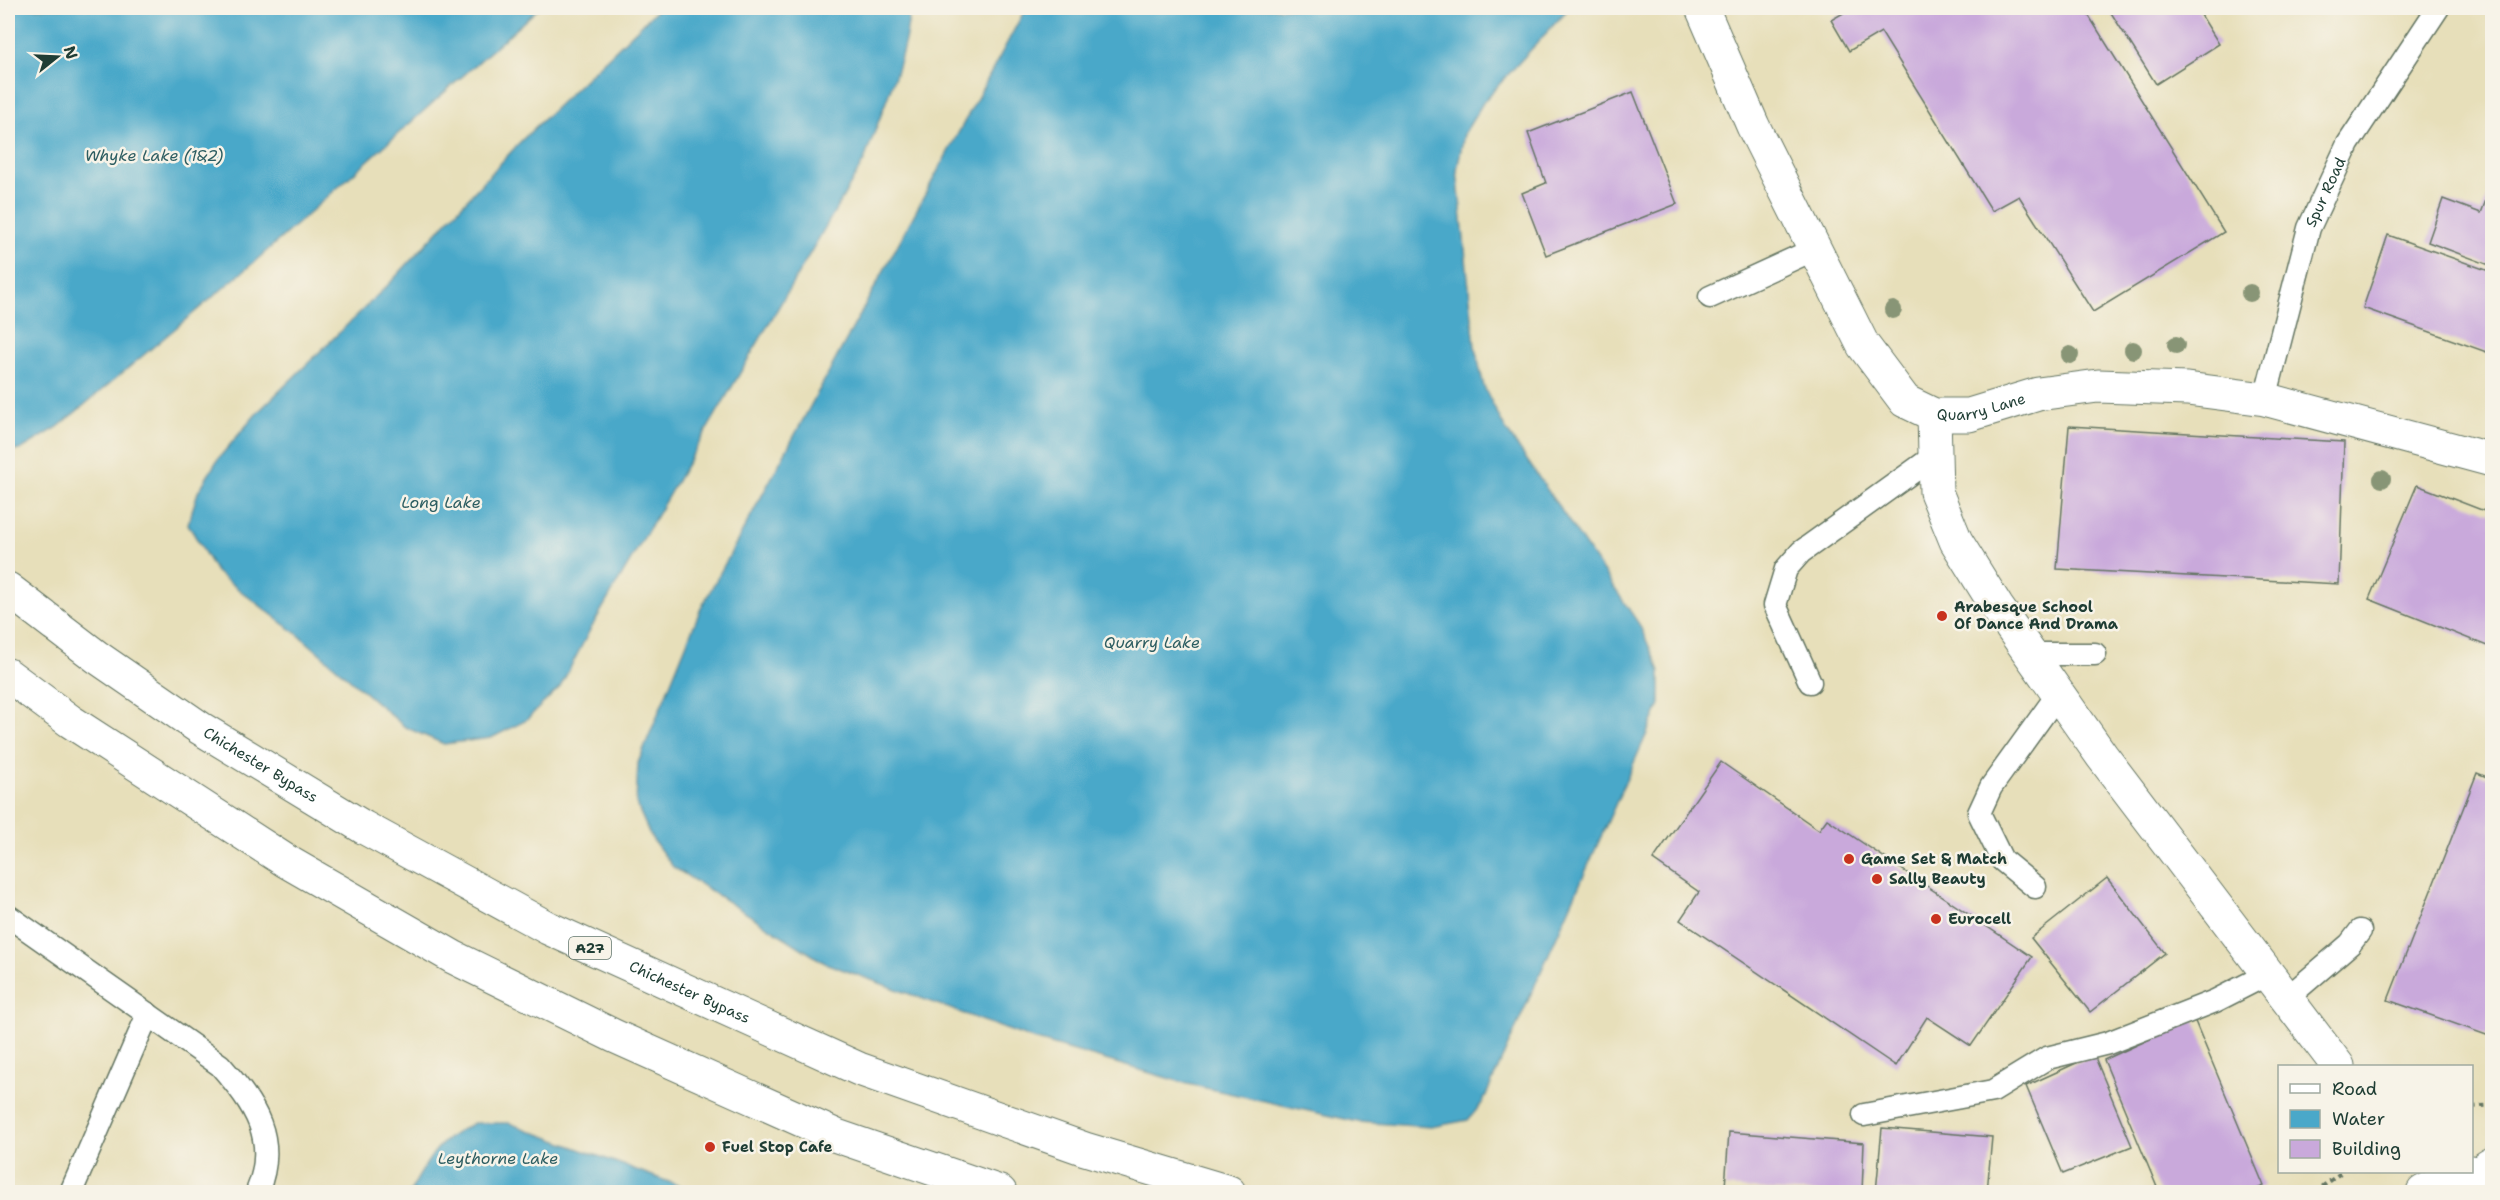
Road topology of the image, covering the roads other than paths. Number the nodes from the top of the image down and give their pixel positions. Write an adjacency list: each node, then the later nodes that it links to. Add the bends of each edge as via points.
1 (1702, 8): 3 (main road, Quarry Lane, via 1753,126)
2 (2438, 8): 5 (lane, Spur Road, via 2348,144 2309,228)
3 (1815, 249): 4 (lane); 6 (main road, Quarry Lane, via 1863,345 1905,401)
4 (1710, 297)
5 (2265, 399): 6 (main road, Quarry Lane, via 2187,389 2098,386 2038,394 1969,415); 8 (main road, Quarry Lane)
6 (1934, 415): 7 (main road)
7 (1933, 457): 10 (main road, via 1936,492 1956,541); 13 (lane, via 1801,552 1786,569 1775,605)
8 (2493, 460)
9 (8, 589): 26 (main road, Chichester Bypass / A27, via 200,728 363,828 548,928 860,1069 1086,1149)
10 (2030, 654): 11 (lane); 14 (main road)
11 (2095, 654)
12 (8, 675): 25 (main road, via 70,721 286,861 453,957 614,1036 837,1136)
13 (1810, 682)
14 (2058, 694): 15 (lane, via 1991,787 1979,813 2002,860); 18 (main road)
15 (2035, 887)
16 (10, 924): 19 (lane)
17 (2360, 931): 18 (lane, via 2350,944)
18 (2277, 986): 20 (main road); 21 (lane, via 2215,1001 2108,1043 2047,1059 1993,1091)
19 (148, 1014): 23 (lane); 24 (lane, via 220,1065 244,1093 260,1120 266,1148 263,1178)
20 (2337, 1065)
21 (1864, 1115)
22 (2465, 1173): 27 (main road)
23 (71, 1192)
24 (257, 1192)
25 (1000, 1192)
26 (1229, 1192)
27 (2423, 1192)

